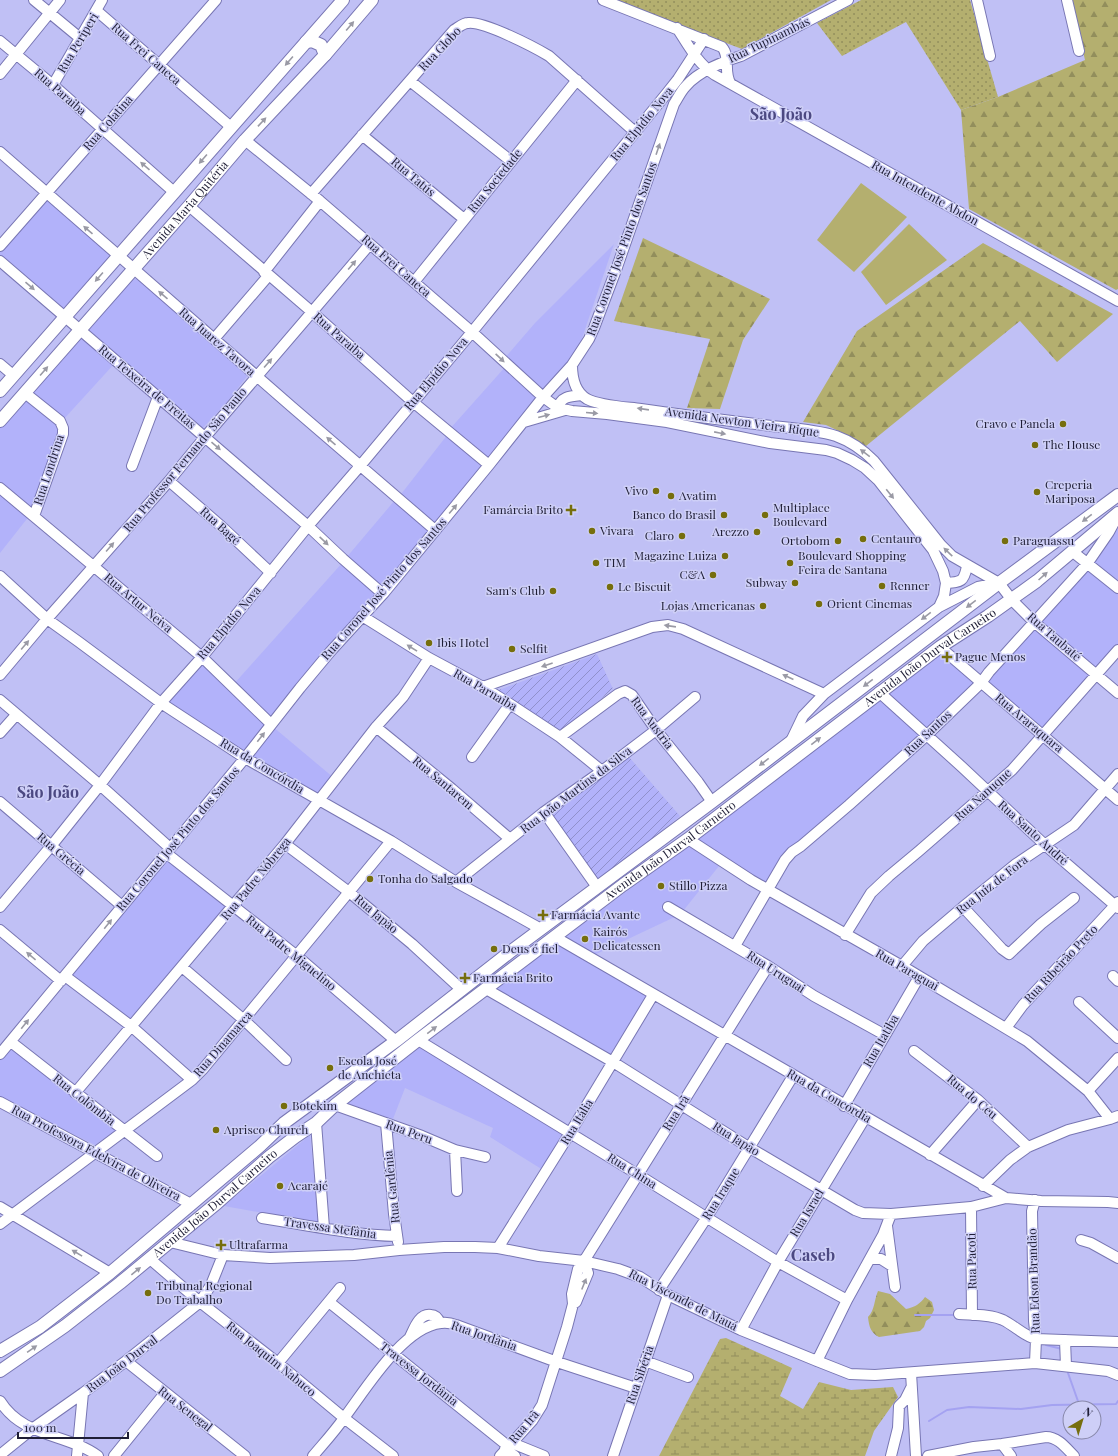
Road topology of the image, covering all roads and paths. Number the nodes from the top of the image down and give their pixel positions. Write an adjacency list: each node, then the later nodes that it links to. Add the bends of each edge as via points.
1 (34, 0): 12 (street)
2 (60, 0): 12 (street)
3 (102, 0): 11 (street, Rua Periperi)
4 (216, 0): 24 (street, Rua Colatina)
5 (342, 0): 17 (main road, Avenida Maria Quitéria)
6 (372, 0): 21 (main road, Avenida Maria Quitéria, one-way to 6)
7 (603, 0): 13 (street)
8 (848, 0): 23 (street, Rua Tupinambás, via 741,56)
9 (977, 0): 22 (street)
10 (1067, 0): 18 (street)
11 (97, 12): 14 (street, Rua Periperi); 24 (street, Rua Frei Caneca)
12 (50, 13): 14 (street); 19 (street)
13 (677, 28): 15 (street); 20 (street, Rua Intendente Abdon)
14 (80, 38): 31 (street, Rua Periperi)
15 (704, 39): 20 (street, Rua Elpídio Nova); 23 (street, via 722,47)
16 (0, 41): 19 (street, Rua Paraiba)
17 (306, 42): 21 (main road, via 321,44); 32 (main road, Avenida Maria Quitéria, one-way to 32)
18 (1079, 51)
19 (16, 54): 26 (street); 31 (street, Rua Paraiba)
20 (694, 54): 25 (street, Rua Intendente Abdon); 34 (street, Rua Elpídio Nova, via 678,79)
21 (325, 55): 36 (main road, Avenida Maria Quitéria, one-way to 21)
22 (990, 56)
23 (727, 60): 25 (street, Rua Tupinambás); 30 (street, via 728,81)
24 (158, 64): 32 (street, Rua Frei Caneca); 33 (street, Rua Colatina)
25 (708, 70): 29 (street, Rua Tupinambás); 30 (street, Rua Intendente Abdon)
26 (0, 74)
27 (577, 80): 28 (street, Rua Globo, via 540,51 492,29 468,23 461,24 454,30); 34 (street, Rua Globo); 38 (street, Rua Sociedade)
28 (410, 81): 35 (street, Rua Globo); 38 (street)
29 (691, 81): 59 (street, Rua Coronel José Pinto dos Santos, one-way to 29, via 594,328 674,104 684,87)
30 (731, 84): 52 (street, Rua Intendente Abdon)
31 (52, 85): 33 (street, Rua Paraiba)
32 (231, 127): 39 (main road, Avenida Maria Quitéria, one-way to 39)
33 (102, 129): 39 (street, Rua Paraiba, one-way to 33); 40 (street, Rua Colatina)
34 (635, 132): 56 (street, Rua Elpídio Nova)
35 (362, 135): 41 (street, Rua Globo); 44 (street, Rua Tatús)
36 (245, 140): 41 (street, Rua Frei Caneca); 43 (main road, Avenida Maria Quitéria)
37 (0, 152): 40 (street, Rua Juarez Tavora)
38 (511, 161): 44 (street, Rua Sociedade)
39 (174, 192): 47 (main road, Avenida Maria Quitéria)
40 (47, 193): 46 (street, Rua Colatina); 47 (street, Rua Juarez Tavora, one-way to 40)
41 (311, 194): 42 (street, Rua Frei Caneca)
42 (320, 200): 45 (street, Rua Frei Caneca); 50 (street)
43 (189, 206): 49 (main road, Avenida Maria Quitéria); 50 (street, Rua Paraiba)
44 (464, 219): 51 (street, Rua Sociedade)
45 (370, 244): 51 (street, Rua Frei Caneca); 53 (street, Rua Professor Fernando São Paulo, one-way to 45)
46 (0, 246)
47 (117, 255): 49 (street, Rua Juarez Tavora); 54 (main road, Avenida Maria Quitéria, one-way to 54)
48 (0, 261): 54 (street, Rua Teixeira de Freitas, one-way to 54)
49 (133, 269): 55 (main road, Avenida Maria Quitéria); 57 (street, Rua Juarez Tavora, one-way to 49)
50 (266, 274): 53 (street, Rua Paraiba); 57 (street)
51 (414, 282): 56 (street, Rua Frei Caneca)
52 (1118, 301)
53 (312, 312): 61 (street, Rua Professor Fernando São Paulo, one-way to 53); 67 (street, Rua Paraiba)
54 (65, 316): 55 (street, Rua Teixeira de Freitas); 60 (main road, Avenida Maria Quitéria)
55 (80, 330): 63 (main road, Avenida Maria Quitéria, one-way to 55); 65 (street, Rua Teixeira de Freitas)
56 (472, 332): 66 (street, Rua Frei Caneca, one-way to 66); 67 (street, Rua Elpídio Nova)
57 (214, 339): 61 (street, Rua Juarez Tavora)
58 (0, 364): 60 (street)
59 (572, 365): 64 (street, via 574,383); 66 (street, Rua Coronel José Pinto dos Santos)
60 (13, 375): 62 (main road, Avenida Maria Quitéria)
61 (256, 376): 72 (street, Rua Professor Fernando São Paulo); 76 (street, Rua Juarez Tavora, one-way to 61)
62 (0, 391)
63 (25, 392): 69 (main road, Avenida Maria Quitéria); 81 (street, Rua Londrina, via 60,421 63,428)
64 (582, 395): 68 (street, via 564,398 559,404); 71 (street, Avenida Newton Vieira Rique, one-way to 64, via 612,405 593,401)
65 (158, 397): 72 (street, Rua Teixeira de Freitas); 75 (street)
66 (542, 397): 68 (street, Avenida Newton Vieira Rique); 70 (street, Rua Coronel José Pinto dos Santos)
67 (413, 402): 74 (street, Rua Paraiba); 76 (street, Rua Elpídio Nova)
68 (561, 409): 70 (street, one-way to 68); 73 (street, Avenida Newton Vieira Rique, one-way to 73, via 668,422)
69 (0, 421)
70 (524, 422): 74 (street, Rua Coronel José Pinto dos Santos)
71 (770, 426): 73 (street); 87 (street, Avenida Newton Vieira Rique, one-way to 71, via 941,545 867,454 838,437 809,430)
72 (205, 437): 77 (street, Rua Professor Fernando São Paulo); 82 (street, Rua Teixeira de Freitas, one-way to 82)
73 (767, 442): 90 (street, Avenida Newton Vieira Rique, one-way to 90, via 837,453 865,468 878,480 933,550)
74 (489, 465): 83 (street, Rua Coronel José Pinto dos Santos, one-way to 74)
75 (132, 466)
76 (360, 466): 82 (street, Rua Elpídio Nova); 83 (street, Rua Juarez Tavora)
77 (169, 481): 86 (street, Rua Professor Fernando São Paulo, one-way to 77); 88 (street, Rua Bagé)
78 (0, 488): 81 (street, Rua Artur Neiva)
79 (1118, 495): 91 (main road, Avenida João Durval Carneiro, one-way to 91)
80 (1118, 514): 84 (main road, Avenida João Durval Carneiro); 85 (street, Rua Santos)
81 (34, 516): 86 (street, Rua Artur Neiva)
82 (308, 526): 88 (street, Rua Elpídio Nova); 93 (street, Rua Teixeira de Freitas, one-way to 93)
83 (435, 530): 93 (street, Rua Coronel José Pinto dos Santos)
84 (1073, 552): 85 (street); 94 (main road, Avenida João Durval Carneiro, one-way to 84)
85 (1087, 564): 92 (street); 98 (street, Rua Santos)
86 (94, 566): 97 (street, Rua Professor Fernando São Paulo); 101 (street, Rua Artur Neiva)
87 (967, 566): 90 (street, via 966,575 962,580); 91 (street, Avenida Newton Vieira Rique)
88 (271, 573): 101 (street, Rua Elpídio Nova)
89 (0, 576): 97 (street, Rua da Concórdia)
90 (946, 583): 95 (street)
91 (999, 583): 94 (street, Avenida Newton Vieira Rique); 95 (street, via 978,587); 122 (main road, Avenida João Durval Carneiro, one-way to 122)
92 (1118, 588)
93 (383, 594): 96 (street, Rua Coronel José Pinto dos Santos)
94 (1012, 600): 98 (street, Rua Taubaté); 99 (main road, Avenida João Durval Carneiro)
95 (939, 607): 109 (street, one-way to 109)
96 (362, 616): 102 (street, Rua Parnaiba, one-way to 96); 115 (street, Rua Coronel José Pinto dos Santos)
97 (47, 619): 104 (street, Rua Professor Fernando São Paulo, one-way to 97); 112 (street, Rua da Concórdia)
98 (1034, 622): 103 (street, Rua Taubaté); 105 (street, Rua Santos)
99 (940, 647): 105 (street, Rua Araraquara); 107 (main road, Avenida João Durval Carneiro)
100 (1118, 650): 103 (street, Rua Nanuque)
101 (202, 657): 112 (street, Rua Elpídio Nova); 115 (street, Rua Artur Neiva)
102 (430, 658): 106 (street, Rua Parnaiba); 116 (street, Rua Padre Nóbrega, via 403,697)
103 (1096, 674): 108 (street, Rua Taubaté); 120 (street, Rua Nanuque)
104 (0, 675)
105 (980, 683): 119 (street, Rua Santos); 120 (street, Rua Araraquara)
106 (483, 687): 109 (street, one-way to 106, via 683,629 668,625 652,627); 113 (street, Rua Parnaiba)
107 (879, 692): 119 (street, Rua Santo André); 136 (main road, Avenida João Durval Carneiro, one-way to 107)
108 (1118, 693)
109 (824, 694): 122 (street, via 803,716)
110 (696, 697): 117 (street, Rua João Martins da Silva)
111 (0, 700): 114 (street, Rua Padre Miguelino)
112 (161, 703): 124 (street, Rua da Concórdia); 127 (street, Rua Elpídio Nova)
113 (510, 704): 121 (street, Rua Parnaiba); 123 (street)
114 (16, 715): 118 (street); 127 (street, Rua Padre Miguelino)
115 (271, 724): 124 (street, Rua Coronel José Pinto dos Santos, one-way to 115)
116 (376, 727): 130 (street, Rua Padre Nóbrega); 135 (street, Rua Santarem)
117 (656, 730): 121 (street, Rua Austria, via 632,695 625,691); 125 (street, Rua João Martins da Silva); 133 (street, Rua Austria)
118 (0, 734)
119 (927, 735): 129 (street, Rua Santo André); 144 (street, Rua Santos, via 792,852)
120 (1044, 735): 128 (street, Rua Araraquara); 129 (street, Rua Nanuque)
121 (560, 737): 125 (street, Rua Parnaiba)
122 (791, 741): 133 (main road, Avenida João Durval Carneiro, one-way to 133)
123 (472, 757)
124 (245, 758): 130 (street, Rua da Concórdia); 141 (street, Rua Coronel José Pinto dos Santos)
125 (602, 771): 134 (street, Rua João Martins da Silva)
126 (1118, 774): 128 (street, Rua Juiz de Fora)
127 (100, 784): 140 (street, Rua Elpídio Nova); 141 (street, Rua Padre Miguelino)
128 (1106, 789): 131 (street, Rua Araraquara); 139 (street, Rua Juiz de Fora, via 1077,822)
129 (988, 792): 139 (street, Rua Santo André); 155 (street, Rua Nanuque, via 893,872 872,893)
130 (320, 800): 137 (street, Rua da Concórdia); 138 (street, Rua Padre Nóbrega)
131 (1118, 800)
132 (0, 802): 140 (street, Rua Grécia)
133 (712, 802): 143 (main road, Avenida João Durval Carneiro)
134 (544, 812): 135 (street, Rua João Martins da Silva); 143 (street)
135 (510, 839): 142 (street, Rua João Martins da Silva)
136 (688, 839): 144 (street, Rua Paraguai, via 741,874); 156 (main road, Avenida João Durval Carneiro)
137 (391, 841): 142 (street, Rua da Concórdia); 145 (street, Rua Dinamarca)
138 (285, 844): 145 (street, Rua Japão); 150 (street, Rua Padre Nóbrega)
139 (1045, 845): 147 (street, Rua Santo André); 152 (street, Rua Juiz de Fora, via 1016,864)
140 (52, 846): 148 (street, Rua Elpídio Nova); 149 (street, Rua Grécia)
141 (168, 850): 149 (street, Rua Coronel José Pinto dos Santos); 150 (street, Rua Padre Miguelino)
142 (456, 882): 153 (street, Rua da Concórdia)
143 (597, 886): 153 (main road, Avenida João Durval Carneiro)
144 (768, 888): 155 (street, Rua Paraguai); 157 (street, Rua Santos)
145 (349, 892): 158 (street, Rua Dinamarca); 165 (street, Rua Japão)
146 (1074, 898): 152 (street, via 1008,954)
147 (1117, 905): 170 (street, Rua Ribeirão Preto, via 1024,1005)
148 (0, 906)
149 (122, 906): 163 (street, Rua Coronel José Pinto dos Santos, one-way to 149)
150 (233, 907): 158 (street, Rua Padre Miguelino); 161 (street, Rua Padre Nóbrega)
151 (668, 907): 157 (street, Rua Uruguai)
152 (963, 907): 160 (street, Rua Juiz de Fora, via 923,941)
153 (541, 929): 165 (main road, Avenida João Durval Carneiro)
154 (0, 930): 163 (street, one-way to 154)
155 (845, 935): 160 (street, Rua Paraguai)
156 (555, 937): 164 (main road, Avenida João Durval Carneiro); 166 (street, Rua da Concórdia)
157 (735, 946): 159 (street, Rua Uruguai)
158 (297, 956): 168 (street, Rua Dinamarca); 175 (street, Rua Padre Miguelino)
159 (768, 966): 171 (street, Rua Uruguai, via 814,996); 172 (street, Rua Irã)
160 (902, 966): 162 (street, Rua Paraguai)
161 (182, 967): 168 (street); 169 (street, Rua Padre Nóbrega)
162 (919, 977): 170 (street, Rua Paraguai); 171 (street, Rua Itatiba)
163 (63, 978): 169 (street); 176 (street, Rua Coronel José Pinto dos Santos, one-way to 163)
164 (486, 989): 174 (main road, Avenida João Durval Carneiro, one-way to 164); 181 (street, Rua Japão)
165 (462, 990): 175 (main road, Avenida João Durval Carneiro)
166 (653, 995): 172 (street, Rua da Concórdia); 181 (street, Rua Itália)
167 (1079, 1002): 173 (street)
168 (244, 1020): 180 (street); 183 (street, Rua Dinamarca)
169 (132, 1026): 183 (street); 185 (street, Rua Padre Nóbrega)
170 (1006, 1028): 184 (street, Rua Paraguai, via 1027,1041)
171 (885, 1035): 190 (street, Rua Itatiba)
172 (725, 1036): 182 (street, Rua da Concórdia); 189 (street, Rua Irã)
173 (1118, 1038)
174 (418, 1040): 188 (main road, Avenida João Durval Carneiro); 197 (street, Rua China)
175 (396, 1041): 193 (main road, Avenida João Durval Carneiro)
176 (11, 1042): 178 (street, Rua Coronel José Pinto dos Santos); 185 (street, Rua Colômbia)
177 (914, 1051): 186 (street, Rua do Céu)
178 (0, 1054)
179 (1118, 1058): 184 (street)
180 (286, 1060)
181 (613, 1062): 189 (street, Rua Japão); 197 (street, Rua Itália)
182 (793, 1076): 190 (street, Rua da Concórdia); 201 (street, Rua Iraque)
183 (192, 1080): 196 (street, Rua Dinamarca)
184 (1088, 1091): 191 (street, Rua Paraguai)
185 (75, 1093): 196 (street, Rua Colômbia)
186 (978, 1100): 200 (street, Rua do Céu); 204 (street)
187 (0, 1102): 203 (street, Rua Professora Edelvira de Oliveira)
188 (335, 1105): 194 (main road, Avenida João Durval Carneiro); 195 (street, Rua Peru)
189 (681, 1105): 201 (street, Rua Japão); 208 (street, Rua Irã)
190 (844, 1106): 192 (street, Rua da Concórdia)
191 (1114, 1117): 200 (street, via 1068,1130)
192 (865, 1118): 204 (street, Rua da Concórdia); 210 (street, Rua Israel)
193 (284, 1123): 198 (main road, via 279,1132 280,1137); 199 (main road, Avenida João Durval Carneiro)
194 (316, 1123): 198 (main road, Avenida João Durval Carneiro); 224 (street)
195 (386, 1124): 202 (street, Rua Peru); 226 (street, Rua Gardênia)
196 (124, 1131): 203 (street, Rua Dinamarca); 205 (street, Rua Colômbia)
197 (570, 1133): 208 (street, Rua China); 229 (street, Rua Itália)
198 (295, 1137): 206 (main road, Avenida João Durval Carneiro)
199 (260, 1146): 206 (main road, via 269,1150); 215 (main road, Avenida João Durval Carneiro)
200 (1028, 1147): 209 (street)
201 (750, 1148): 210 (street, Rua Japão); 220 (street, Rua Iraque)
202 (455, 1150): 207 (street, Rua Peru); 211 (street)
203 (95, 1153): 215 (street, Rua Professora Edelvira de Oliveira); 219 (street, Rua Dinamarca)
204 (930, 1155): 209 (street, Rua da Concórdia)
205 (157, 1156)
206 (269, 1157): 228 (main road, Avenida João Durval Carneiro)
207 (484, 1157)
208 (638, 1174): 220 (street, Rua China); 236 (street, Rua Irã)
209 (983, 1186): 212 (street, Rua da Concórdia)
210 (821, 1190): 218 (street, Rua Japão, via 863,1213); 237 (street, Rua Israel)
211 (457, 1192)
212 (1006, 1198): 213 (street, Rua da Concórdia); 216 (street, Rua Japão)
213 (1034, 1200): 214 (street, Rua da Concórdia); 249 (street, Rua Edson Brandão, via 1032,1211)
214 (1118, 1203)
215 (191, 1204): 239 (main road, Avenida João Durval Carneiro)
216 (971, 1206): 218 (street, Rua Japão); 247 (street, Rua Pacoti)
217 (0, 1207): 219 (street)
218 (891, 1214): 223 (street)
219 (13, 1215): 222 (street, Rua Dinamarca); 239 (street, one-way to 219)
220 (707, 1217): 237 (street, Rua China); 242 (street, Rua Iraque)
221 (262, 1218): 224 (street, Travessa Stefânia)
222 (0, 1224)
223 (887, 1224): 235 (street); 238 (street)
224 (324, 1228): 225 (street, Travessa Stefânia)
225 (371, 1234): 226 (street, Travessa Stefânia); 231 (street)
226 (398, 1236): 230 (street, Rua Gardênia)
227 (1081, 1240): 233 (street)
228 (170, 1242): 232 (street, Rua Visconde de Mauá); 234 (main road, Avenida João Durval Carneiro)
229 (498, 1248): 230 (street, Rua Visconde de Mauá, via 444,1247); 236 (street, Rua Visconde de Mauá)
230 (400, 1250): 231 (street, Rua Visconde de Mauá)
231 (374, 1253): 232 (street, Rua Visconde de Mauá, via 270,1258)
232 (223, 1256): 244 (street, Rua João Durval, via 212,1285)
233 (1118, 1258)
234 (150, 1259): 244 (street, Rua Joaquim Nabuco); 261 (main road, Avenida João Durval Carneiro, one-way to 234, via 65,1326)
235 (870, 1259): 238 (street, via 882,1259); 243 (street)
236 (584, 1261): 242 (street, Rua Visconde de Mauá, via 628,1272); 257 (street, Rua Irã, via 578,1269 572,1294 573,1304)
237 (778, 1262): 243 (street, Rua China); 248 (street, Rua Israel)
238 (892, 1266): 240 (street)
239 (110, 1273): 252 (main road, Avenida João Durval Carneiro, via 40,1327)
240 (895, 1287)
241 (340, 1288): 245 (street)
242 (664, 1292): 248 (street, Rua Visconde de Mauá); 255 (street, Rua Sibéria)
243 (847, 1300): 256 (street)
244 (200, 1302): 254 (street, Rua João Durval); 259 (street, Rua Joaquim Nabuco)
245 (329, 1302): 253 (street, Travessa Jordânia); 259 (street)
246 (959, 1314): 247 (street)
247 (972, 1315): 249 (street, via 1001,1319)
248 (741, 1330): 256 (street, Rua Visconde de Mauá)
249 (1036, 1339): 250 (street); 258 (street, Rua Edson Brandão)
250 (1065, 1340): 251 (street); 260 (street)
251 (1118, 1342)
252 (0, 1351)
253 (392, 1354): 257 (street, Rua Jordânia, via 419,1332 447,1322); 271 (street, Rua Jordânia); 274 (street, Travessa Jordânia)
254 (126, 1361): 267 (street, Rua João Durval); 268 (street, Rua Senegal)
255 (645, 1361): 264 (street); 265 (street, Rua Sibéria)
256 (817, 1361): 262 (street, Rua Visconde de Mauá, via 862,1376)
257 (557, 1362): 265 (street, Rua Jordânia); 274 (street, Rua Irã, via 538,1412)
258 (1035, 1363): 260 (street, Rua Visconde de Mauá); 262 (street, Rua Visconde de Mauá)
259 (278, 1364): 271 (street, Rua Joaquim Nabuco)
260 (1066, 1366): 263 (street, Rua Visconde de Mauá, via 1108,1371)
261 (0, 1371)
262 (911, 1373): 266 (street)
263 (1118, 1375)
264 (688, 1377)
265 (636, 1388): 286 (street, Rua Sibéria)
266 (911, 1388): 287 (street, via 899,1406 898,1428); 288 (street)
267 (83, 1393): 272 (street, Rua João Durval); 275 (street)
268 (165, 1393): 280 (street); 281 (street, Rua Senegal)
269 (0, 1401): 270 (street)
270 (4, 1411): 272 (street)
271 (344, 1418): 282 (street, Rua Jordânia); 283 (street, Rua Joaquim Nabuco)
272 (32, 1429): 275 (street); 276 (street, Rua João Durval)
273 (1002, 1444): 277 (street); 289 (street); 290 (street, via 1053,1437)
274 (506, 1448): 284 (street); 285 (street)
275 (77, 1451): 278 (street); 279 (street, via 92,1452)
276 (0, 1454)
277 (933, 1455)
278 (71, 1456)
279 (98, 1456)
280 (114, 1456)
281 (245, 1456)
282 (313, 1456)
283 (393, 1456)
284 (515, 1456)
285 (544, 1456)
286 (613, 1456)
287 (891, 1456)
288 (916, 1456)
289 (1011, 1456)
290 (1074, 1456)

